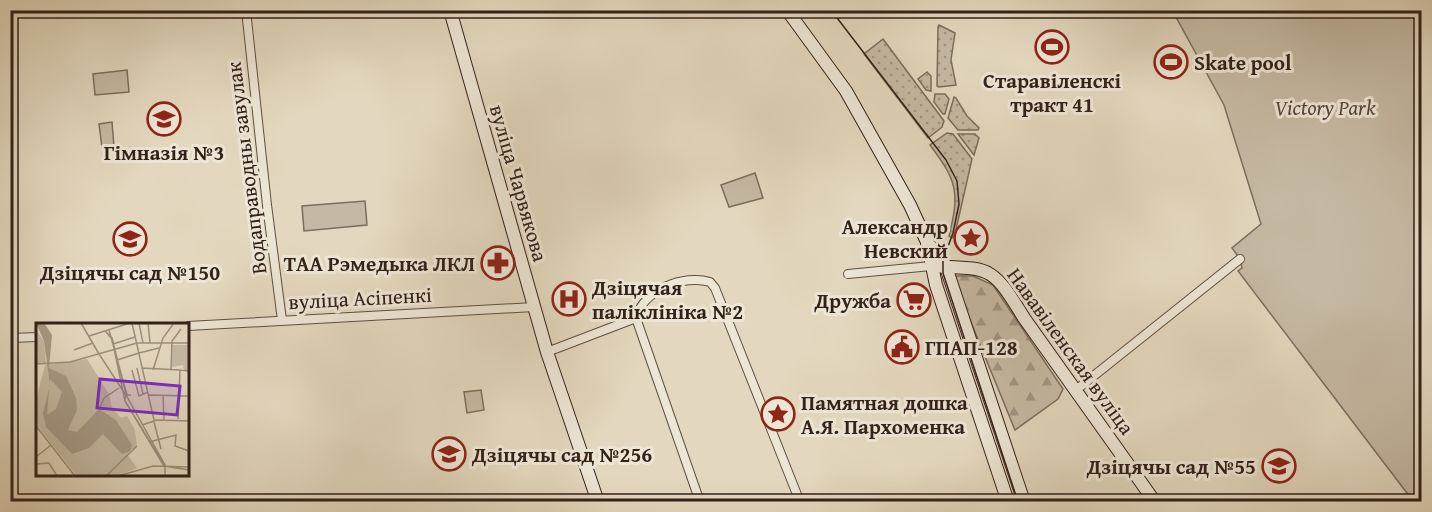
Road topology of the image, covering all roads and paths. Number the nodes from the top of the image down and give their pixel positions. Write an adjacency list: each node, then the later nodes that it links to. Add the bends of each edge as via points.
1 (246, 10): 11 (street, Водаправодны завулак)
2 (450, 10): 9 (main road, вуліца Чарвякова)
3 (787, 10): 4 (main road, via 846,91)
4 (927, 242): 6 (main road); 7 (main road)
5 (1240, 259): 16 (street)
6 (931, 266): 7 (main road, Нававіленская вуліца); 8 (street); 20 (main road)
7 (946, 267): 16 (main road, Нававіленская вуліца, via 976,268 997,278); 21 (main road)
8 (848, 274)
9 (534, 307): 11 (street, вуліца Асіпенкі); 15 (main road, вуліца Чарвякова)
10 (636, 318): 15 (street); 18 (street); 19 (street, via 644,301 680,281 710,282)
11 (282, 320): 12 (street, вуліца Асіпенкі)
12 (189, 326)
13 (36, 337): 14 (street)
14 (10, 338)
15 (547, 352): 17 (main road, вуліца Чарвякова)
16 (1076, 390): 22 (main road, Нававіленская вуліца)
17 (598, 501)
18 (700, 501)
19 (800, 501)
20 (1008, 501)
21 (1024, 501)
22 (1155, 501)

